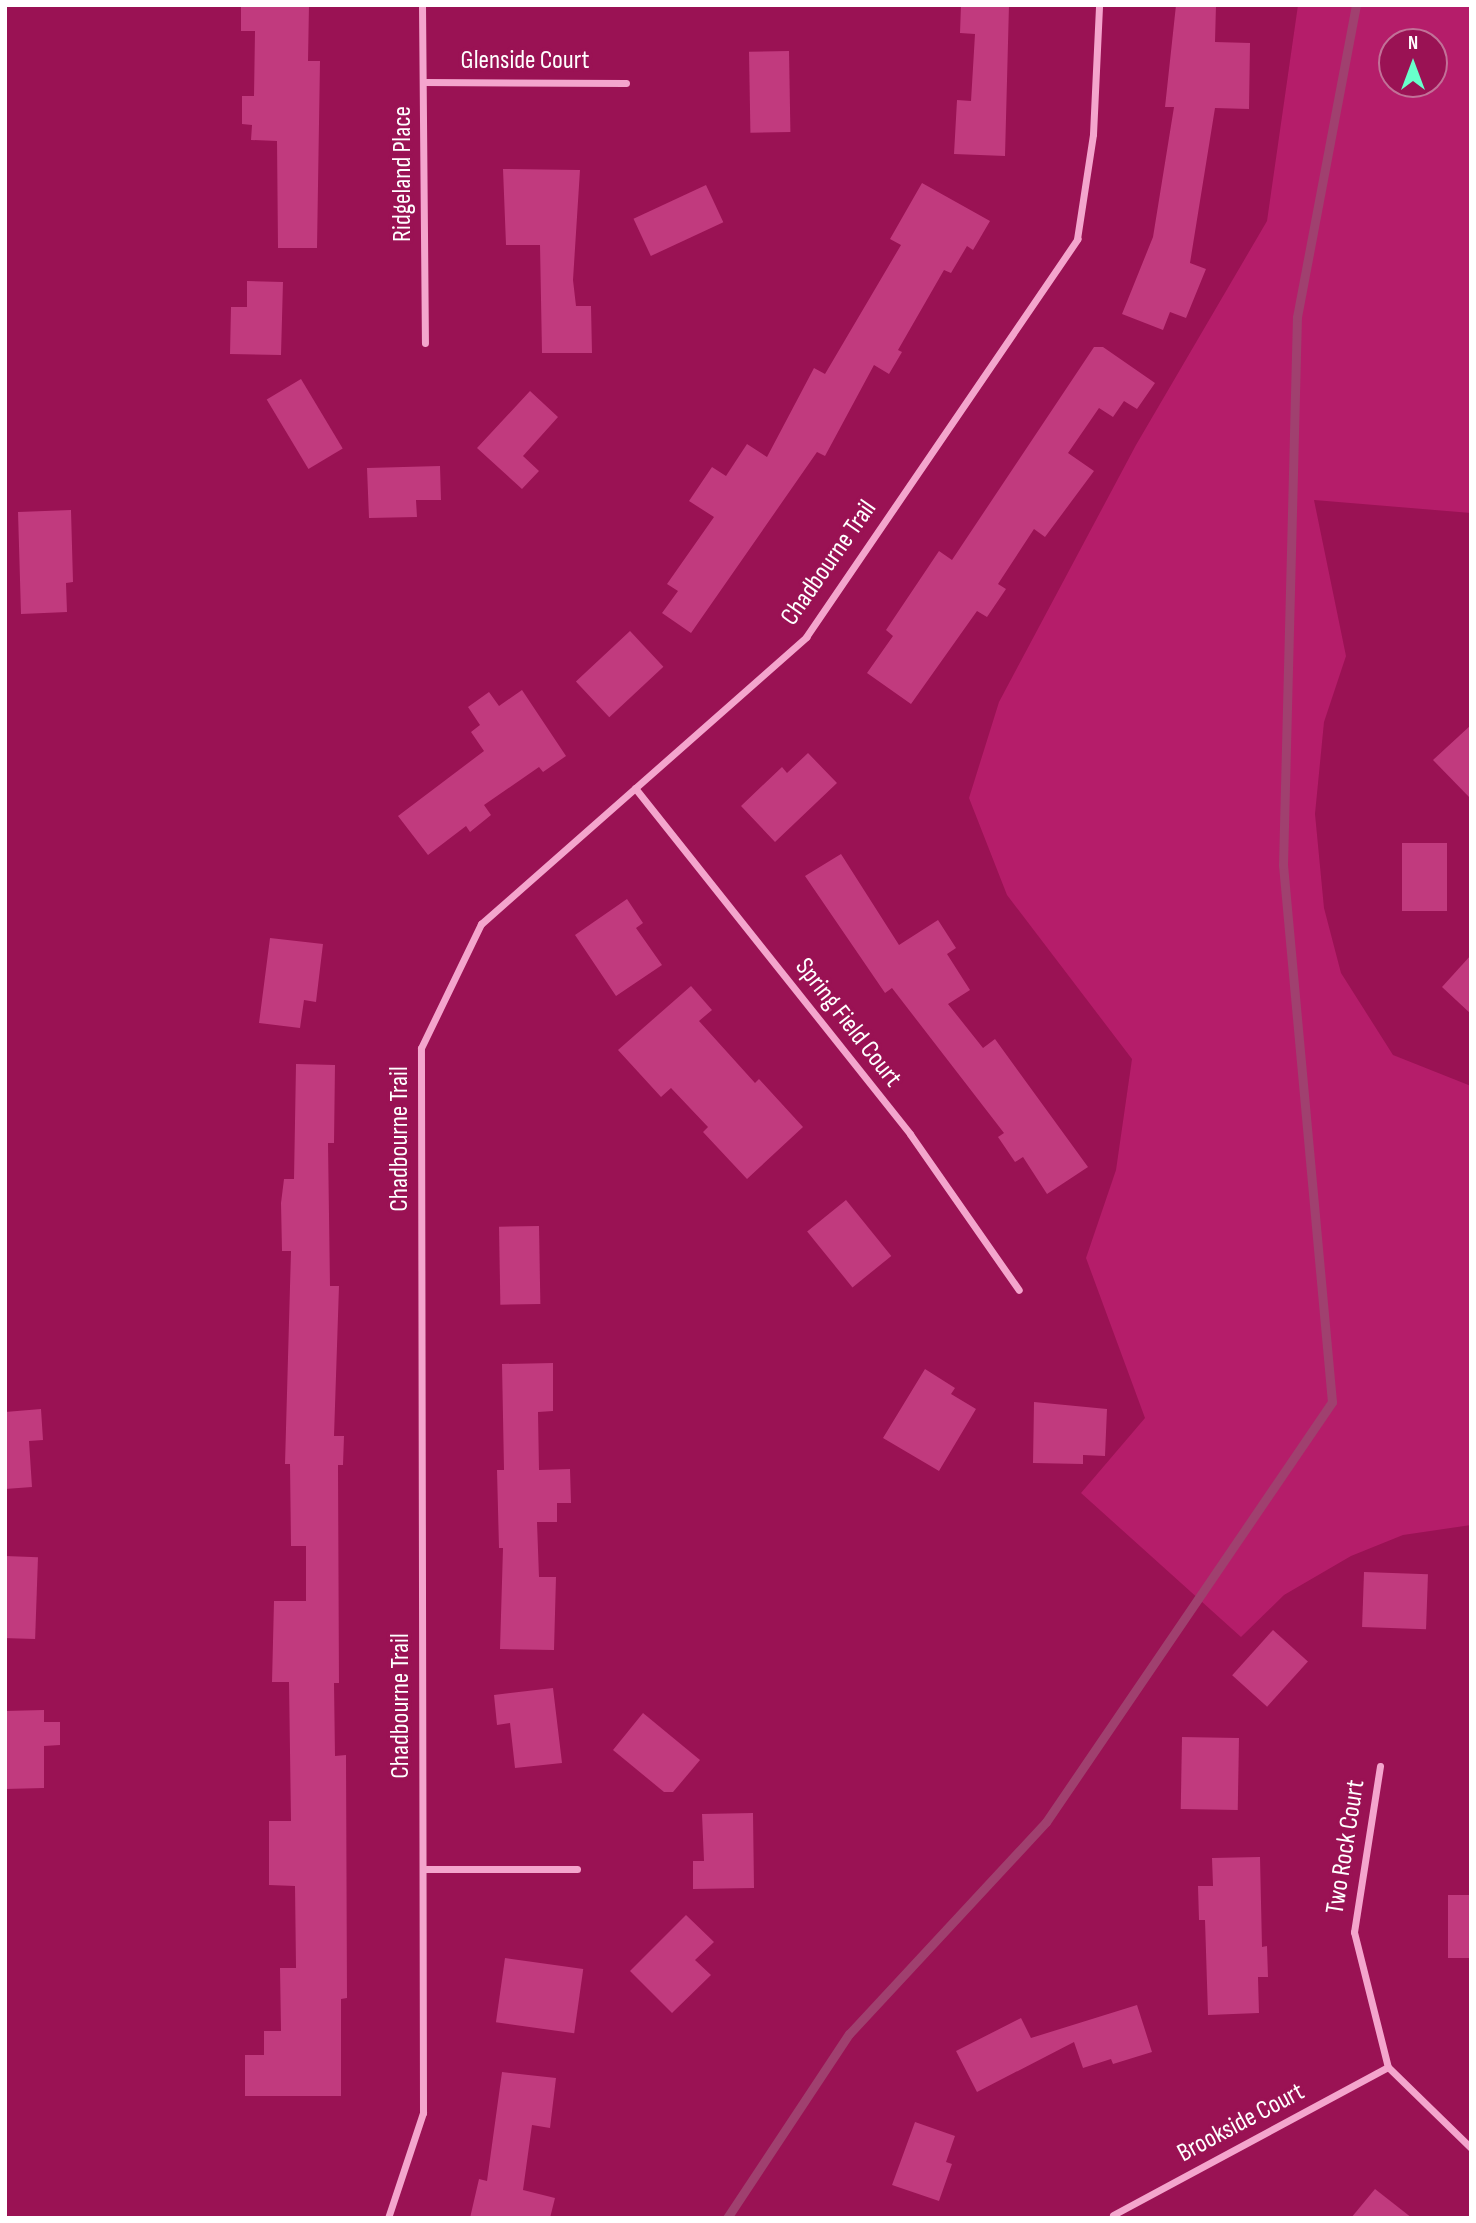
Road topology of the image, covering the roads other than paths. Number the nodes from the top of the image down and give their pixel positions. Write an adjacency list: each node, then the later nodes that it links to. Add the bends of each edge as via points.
1 (422, 5): 3 (street, Ridgeland Place)
2 (1099, 5): 6 (street, Chadbourne Trail, via 1093,134 1077,239 806,637)
3 (423, 82): 4 (street, Glenside Court); 5 (street, Ridgeland Place)
4 (626, 83)
5 (425, 343)
6 (635, 788): 7 (street, Spring Field Court, via 909,1133); 9 (street, Chadbourne Trail, via 481,924 421,1048)
7 (1018, 1290)
8 (1380, 1766): 11 (street, Two Rock Court, via 1354,1932)
9 (422, 1869): 10 (street); 14 (street, Chadbourne Trail, via 423,2113)
10 (577, 1869)
11 (1388, 2067): 12 (street); 13 (street, Brookside Court)
12 (1471, 2148)
13 (1114, 2215)
14 (388, 2218)

